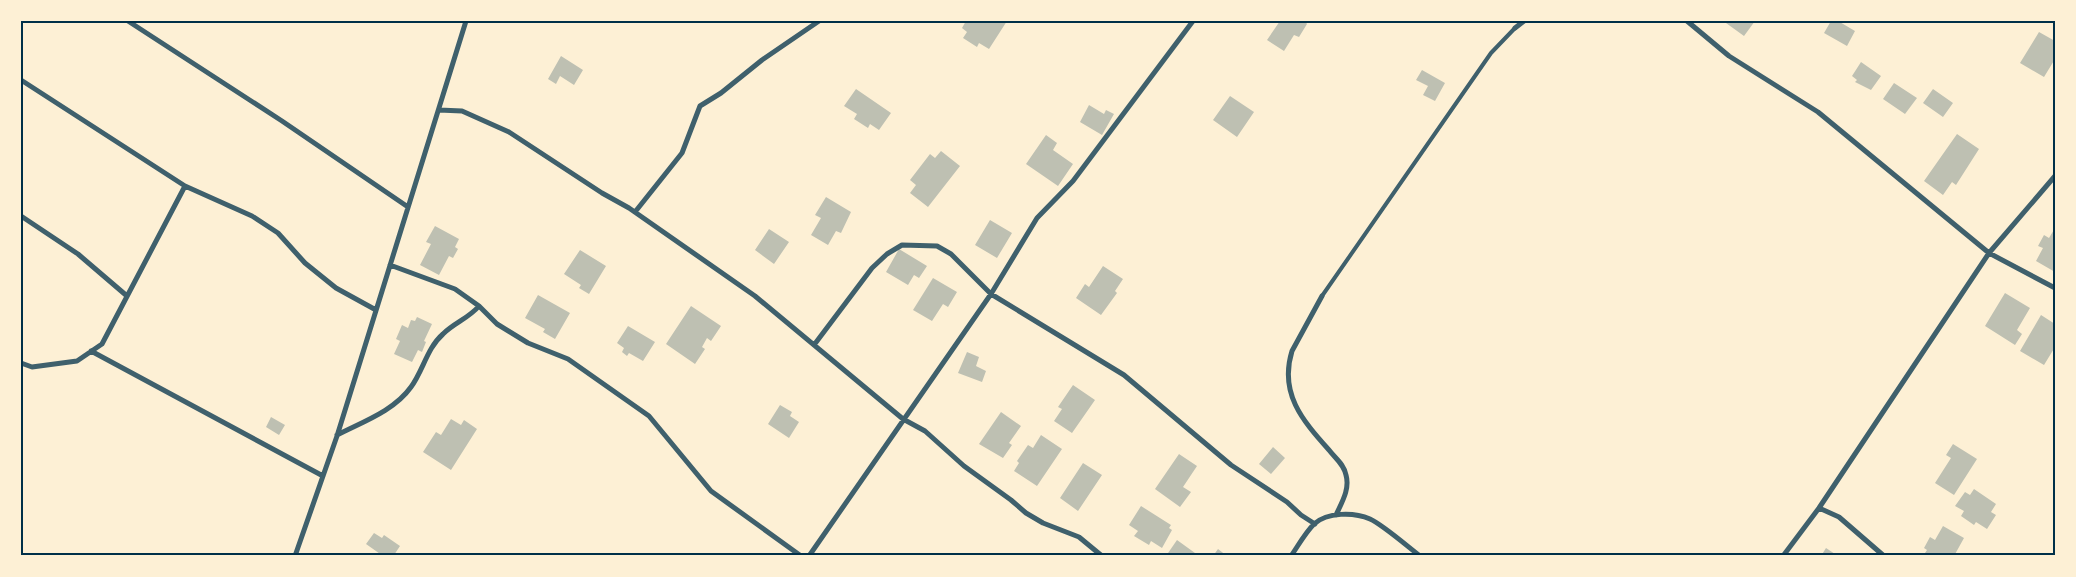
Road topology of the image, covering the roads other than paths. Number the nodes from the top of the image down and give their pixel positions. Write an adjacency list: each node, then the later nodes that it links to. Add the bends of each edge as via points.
1 (128, 21): 12 (street)
2 (466, 21): 9 (street)
3 (819, 21): 13 (street, via 700,106 682,153)
4 (1193, 21): 18 (street, via 1073,181 1037,218)
5 (1524, 21): 7 (street)
6 (1687, 21): 15 (street, via 1730,56 1818,112)
7 (1515, 28): 20 (lane, via 1491,53)
8 (21, 80): 11 (street)
9 (438, 110): 12 (street); 13 (street, via 462,111 509,132)
10 (2055, 176): 15 (street)
11 (185, 186): 19 (street); 22 (street, via 252,216 278,233 305,263 336,288)
12 (408, 207): 16 (street)
13 (635, 212): 23 (street, via 755,296)
14 (21, 216): 19 (street, via 78,254)
15 (1988, 253): 17 (street); 29 (street)
16 (390, 265): 21 (street, via 455,289); 22 (street)
17 (2055, 288)
18 (991, 294): 23 (street, via 951,254 937,246 902,245 872,268); 26 (street); 31 (street, via 1124,375 1231,465)
19 (127, 296): 24 (street, via 102,344)
20 (1322, 296): 30 (street, via 1292,352 1288,381 1298,410 1344,469 1346,490)
21 (479, 306): 27 (street, via 442,335 401,398); 33 (street, via 497,324 528,343 568,359 650,416 711,491)
22 (376, 310): 27 (street)
23 (814, 345): 26 (street)
24 (91, 352): 25 (street, via 77,361 32,367); 28 (street)
25 (21, 363)
26 (903, 419): 34 (street); 35 (street, via 925,430 964,466 1026,513 1079,537)
27 (337, 436): 28 (street)
28 (323, 476): 32 (street)
29 (1819, 508): 38 (street); 39 (street, via 1839,517)
30 (1336, 515): 31 (street); 37 (street, via 1370,519)
31 (1315, 524): 36 (street)
32 (295, 556)
33 (801, 556)
34 (809, 556)
35 (1102, 556)
36 (1291, 556)
37 (1420, 556)
38 (1783, 556)
39 (1884, 556)

